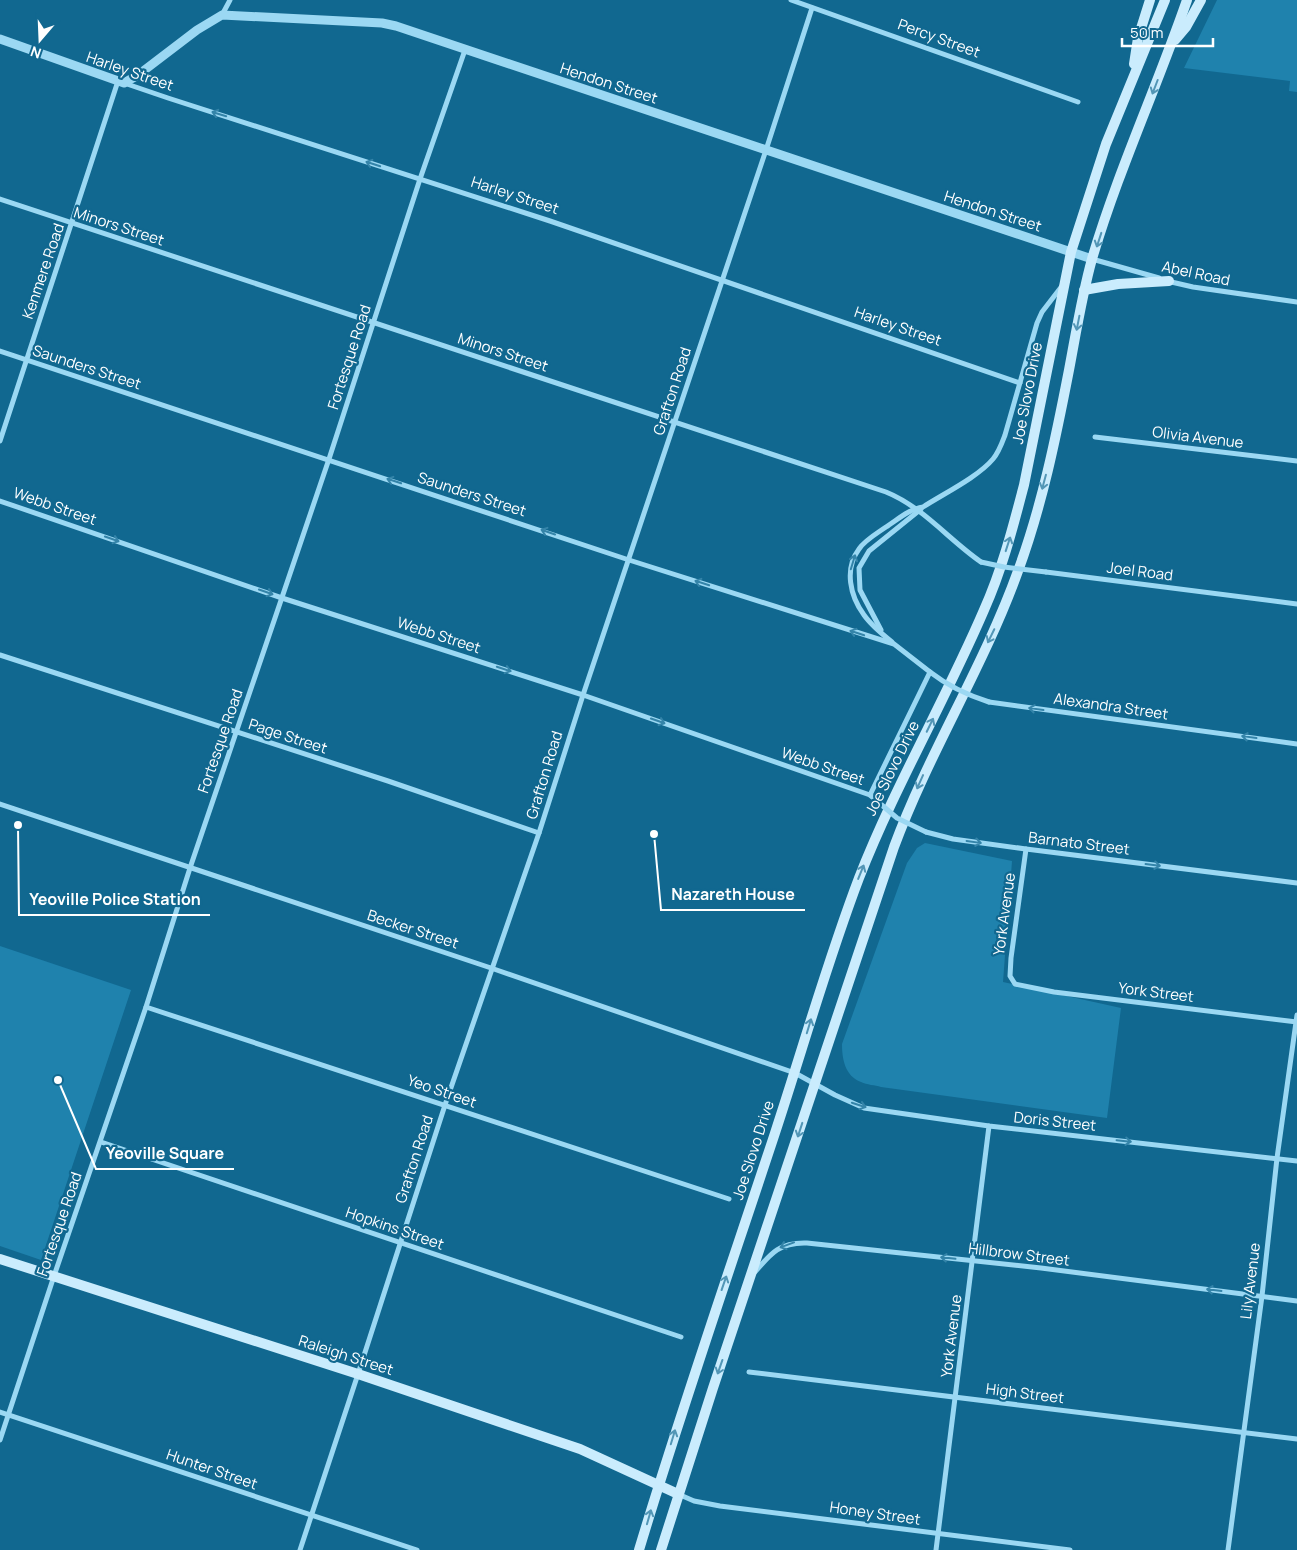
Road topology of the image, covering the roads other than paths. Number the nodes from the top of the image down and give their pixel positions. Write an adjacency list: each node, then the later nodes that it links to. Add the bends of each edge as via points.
1 (230, 0): 8 (street)
2 (791, 0): 7 (street, Percy Street)
3 (1150, 0): 12 (main road, via 1138,38)
4 (1165, 0): 12 (main road, Joe Slovo Drive)
5 (1188, 0): 10 (main road, Joe Slovo Drive)
6 (1201, 0): 10 (main road)
7 (812, 8): 14 (street, Percy Street); 15 (street, Grafton Road)
8 (222, 15): 11 (street, Hendon Street, via 382,23); 13 (street, via 138,75)
9 (0, 39): 13 (street, Harley Street)
10 (1173, 42): 20 (main road, Joe Slovo Drive, one-way to 20, via 1118,180)
11 (465, 50): 15 (street, Hendon Street); 16 (street, Fortesque Road)
12 (1134, 75): 19 (main road, Joe Slovo Drive, via 1106,144)
13 (121, 82): 16 (street, Harley Street, one-way to 13); 18 (street, Kenmere Road)
14 (1078, 102)
15 (766, 150): 19 (street, Hendon Street); 21 (street, Grafton Road)
16 (420, 179): 21 (street, Harley Street); 26 (street, Fortesque Road)
17 (0, 199): 18 (street, Minors Street)
18 (72, 223): 26 (street, Minors Street); 28 (street, Kenmere Road)
19 (1071, 252): 20 (street, Hendon Street); 23 (main road, Joe Slovo Drive)
20 (1092, 259): 22 (street, Abel Road); 24 (main road, Joe Slovo Drive)
21 (722, 280): 29 (street, Harley Street); 30 (street, Grafton Road)
22 (1169, 281): 24 (main road); 25 (street, Abel Road)
23 (1064, 284): 29 (street, via 1037,322); 59 (main road, Joe Slovo Drive, one-way to 23, via 835,945 872,845 995,584 1024,485)
24 (1084, 290): 60 (main road, Joe Slovo Drive, one-way to 60, via 1046,477 1018,572 904,820)
25 (1297, 302)
26 (374, 322): 30 (street, Minors Street); 33 (street, Fortesque Road)
27 (0, 351): 28 (street, Saunders Street)
28 (26, 360): 32 (street, Kenmere Road); 33 (street, Saunders Street)
29 (1020, 383): 36 (street, via 1006,435 993,460)
30 (674, 421): 36 (street, Minors Street, via 886,492); 37 (street, Grafton Road)
31 (1095, 437): 34 (street, Olivia Avenue)
32 (0, 441)
33 (329, 460): 37 (street, Saunders Street, one-way to 33); 39 (street, Fortesque Road)
34 (1297, 461)
35 (0, 501): 39 (street, Webb Street, one-way to 39)
36 (919, 509): 38 (street, Minors Street); 41 (street, via 870,551 859,568 860,590); 41 (street, one-way to 36, via 864,615 854,598 852,564 864,543)
37 (629, 560): 42 (street, Saunders Street, one-way to 37); 45 (street, Grafton Road)
38 (981, 562): 40 (street, Joel Road, bridge)
39 (282, 598): 45 (street, Webb Street, one-way to 45); 46 (street, Fortesque Road)
40 (1297, 604)
41 (883, 634): 42 (street)
42 (894, 644): 44 (street, Saunders Street)
43 (0, 655): 46 (street, Page Street)
44 (930, 672): 47 (street, Alexandra Street, one-way to 44, bridge, via 989,702 955,689); 48 (street)
45 (583, 695): 48 (street, Webb Street, one-way to 48); 50 (street, Grafton Road)
46 (236, 732): 50 (street, Page Street); 52 (street, Fortesque Road)
47 (1297, 744)
48 (870, 795): 51 (street, Barnato Street, one-way to 51, bridge, via 897,818 926,832)
49 (0, 804): 52 (street, Becker Street)
50 (539, 833): 54 (street, Grafton Road)
51 (1026, 849): 53 (street, Barnato Street, one-way to 53); 55 (street, York Avenue, via 1010,958)
52 (190, 868): 54 (street, Becker Street); 56 (street, Fortesque Road)
53 (1297, 883)
54 (491, 968): 59 (street, Becker Street); 61 (street, Grafton Road)
55 (1013, 982): 58 (street, York Street, via 1054,992)
56 (146, 1007): 61 (street, Yeo Street); 63 (street, Fortesque Road)
57 (1297, 1015): 58 (street, Lily Avenue)
58 (1297, 1022): 64 (street, Lily Avenue)
59 (795, 1072): 60 (street, Becker Street); 83 (main road, Joe Slovo Drive, one-way to 59)
60 (815, 1084): 62 (street, Doris Street, one-way to 62, via 864,1108); 71 (main road, Joe Slovo Drive, one-way to 71)
61 (444, 1105): 66 (street, Yeo Street); 67 (street, Grafton Road)
62 (989, 1126): 64 (street, Doris Street, one-way to 64); 69 (street, York Avenue)
63 (101, 1142): 67 (street, Hopkins Street); 70 (street, Fortesque Road)
64 (1277, 1158): 65 (street, Doris Street); 72 (street, Lily Avenue)
65 (1297, 1161)
66 (729, 1199)
67 (400, 1244): 74 (street, Hopkins Street); 76 (street, Grafton Road)
68 (0, 1259): 70 (main road, Raleigh Street)
69 (973, 1261): 71 (street, Hillbrow Street, one-way to 71, via 793,1242 778,1249); 72 (street, Hillbrow Street, one-way to 69); 77 (street, York Avenue)
70 (54, 1276): 76 (main road, Raleigh Street); 79 (street, Fortesque Road)
71 (751, 1276): 84 (main road, Joe Slovo Drive, one-way to 84)
72 (1262, 1296): 73 (street, Hillbrow Street); 80 (street, Lily Avenue)
73 (1297, 1301)
74 (681, 1336)
75 (749, 1372): 77 (street, High Street)
76 (358, 1374): 83 (main road, Raleigh Street, via 580,1449); 85 (street, Grafton Road)
77 (956, 1397): 80 (street, High Street); 86 (street, York Avenue)
78 (0, 1412): 79 (street, Hunter Street)
79 (8, 1414): 82 (street, Fortesque Road); 85 (street, Hunter Street)
80 (1243, 1432): 81 (street, High Street); 93 (street, Lily Avenue)
81 (1297, 1439)
82 (0, 1440)
83 (659, 1484): 84 (main road, Raleigh Street); 89 (main road, Joe Slovo Drive, one-way to 83)
84 (678, 1494): 86 (street, Honey Street, via 720,1506); 90 (main road, Joe Slovo Drive)
85 (311, 1516): 87 (street, Grafton Road); 88 (street, Hunter Street)
86 (938, 1534): 91 (street, York Avenue); 92 (street, Honey Street)
87 (300, 1550)
88 (416, 1550)
89 (639, 1550)
90 (661, 1550)
91 (936, 1550)
92 (1070, 1550)
93 (1228, 1550)

